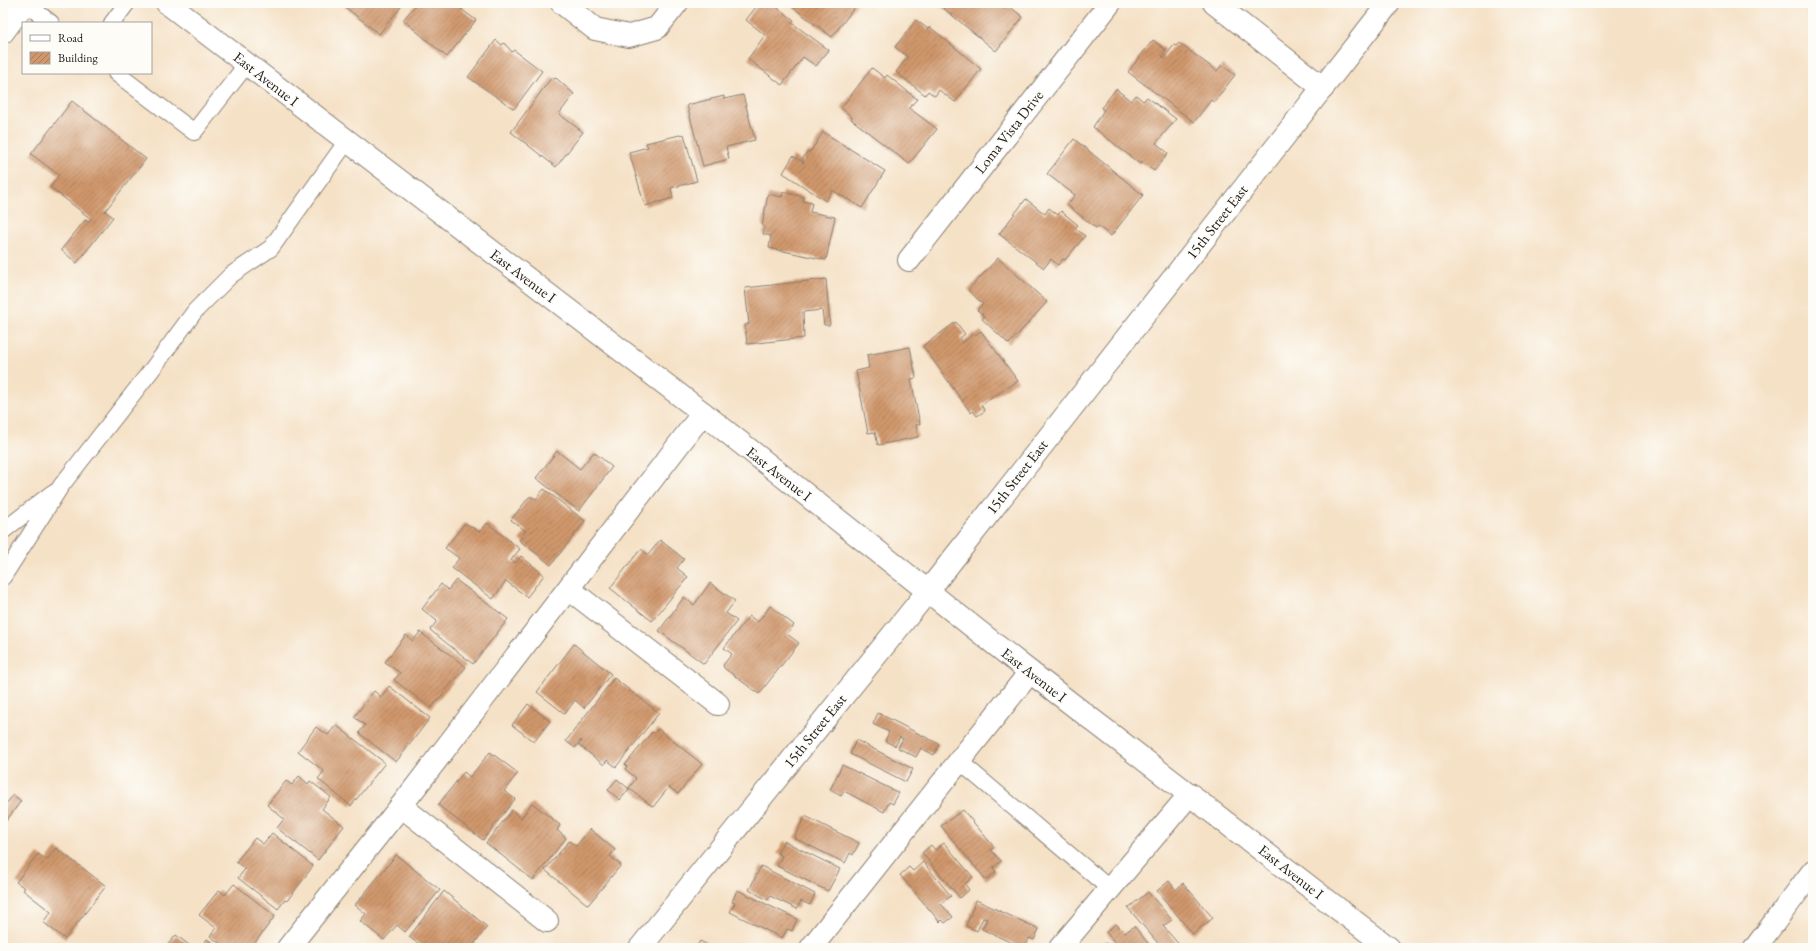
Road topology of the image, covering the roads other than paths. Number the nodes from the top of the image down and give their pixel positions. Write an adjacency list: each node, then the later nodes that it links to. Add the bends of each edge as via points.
1 (25, 3): 9 (lane); 11 (street)
2 (127, 3): 10 (lane)
3 (167, 3): 12 (street, East Avenue I)
4 (562, 3): 5 (street, via 595,29 629,36 657,28)
5 (677, 3)
6 (1110, 3): 16 (street, Loma Vista Drive)
7 (1214, 3): 14 (street)
8 (1389, 3): 14 (street, 15th Street East)
9 (50, 22)
10 (113, 22)
11 (3, 32)
12 (247, 64): 13 (lane, via 194,132); 15 (street, East Avenue I)
13 (117, 74)
14 (1323, 88): 22 (street, 15th Street East)
15 (347, 141): 17 (street, East Avenue I); 18 (lane, via 271,248 231,275 196,310)
16 (909, 260)
17 (703, 413): 21 (street); 22 (street, East Avenue I)
18 (61, 486): 19 (lane); 20 (lane)
19 (3, 531)
20 (3, 577)
21 (569, 589): 24 (street); 27 (street)
22 (928, 591): 23 (street, East Avenue I); 32 (street, 15th Street East)
23 (1030, 672): 25 (street); 26 (street, East Avenue I)
24 (718, 704)
25 (959, 761): 29 (lane); 33 (street)
26 (1190, 794): 29 (street); 35 (street, East Avenue I)
27 (402, 806): 30 (street); 31 (street)
28 (1813, 871): 36 (street)
29 (1110, 888): 34 (street)
30 (547, 921)
31 (288, 948)
32 (640, 948)
33 (811, 948)
34 (1060, 948)
35 (1389, 948)
36 (1755, 948)

